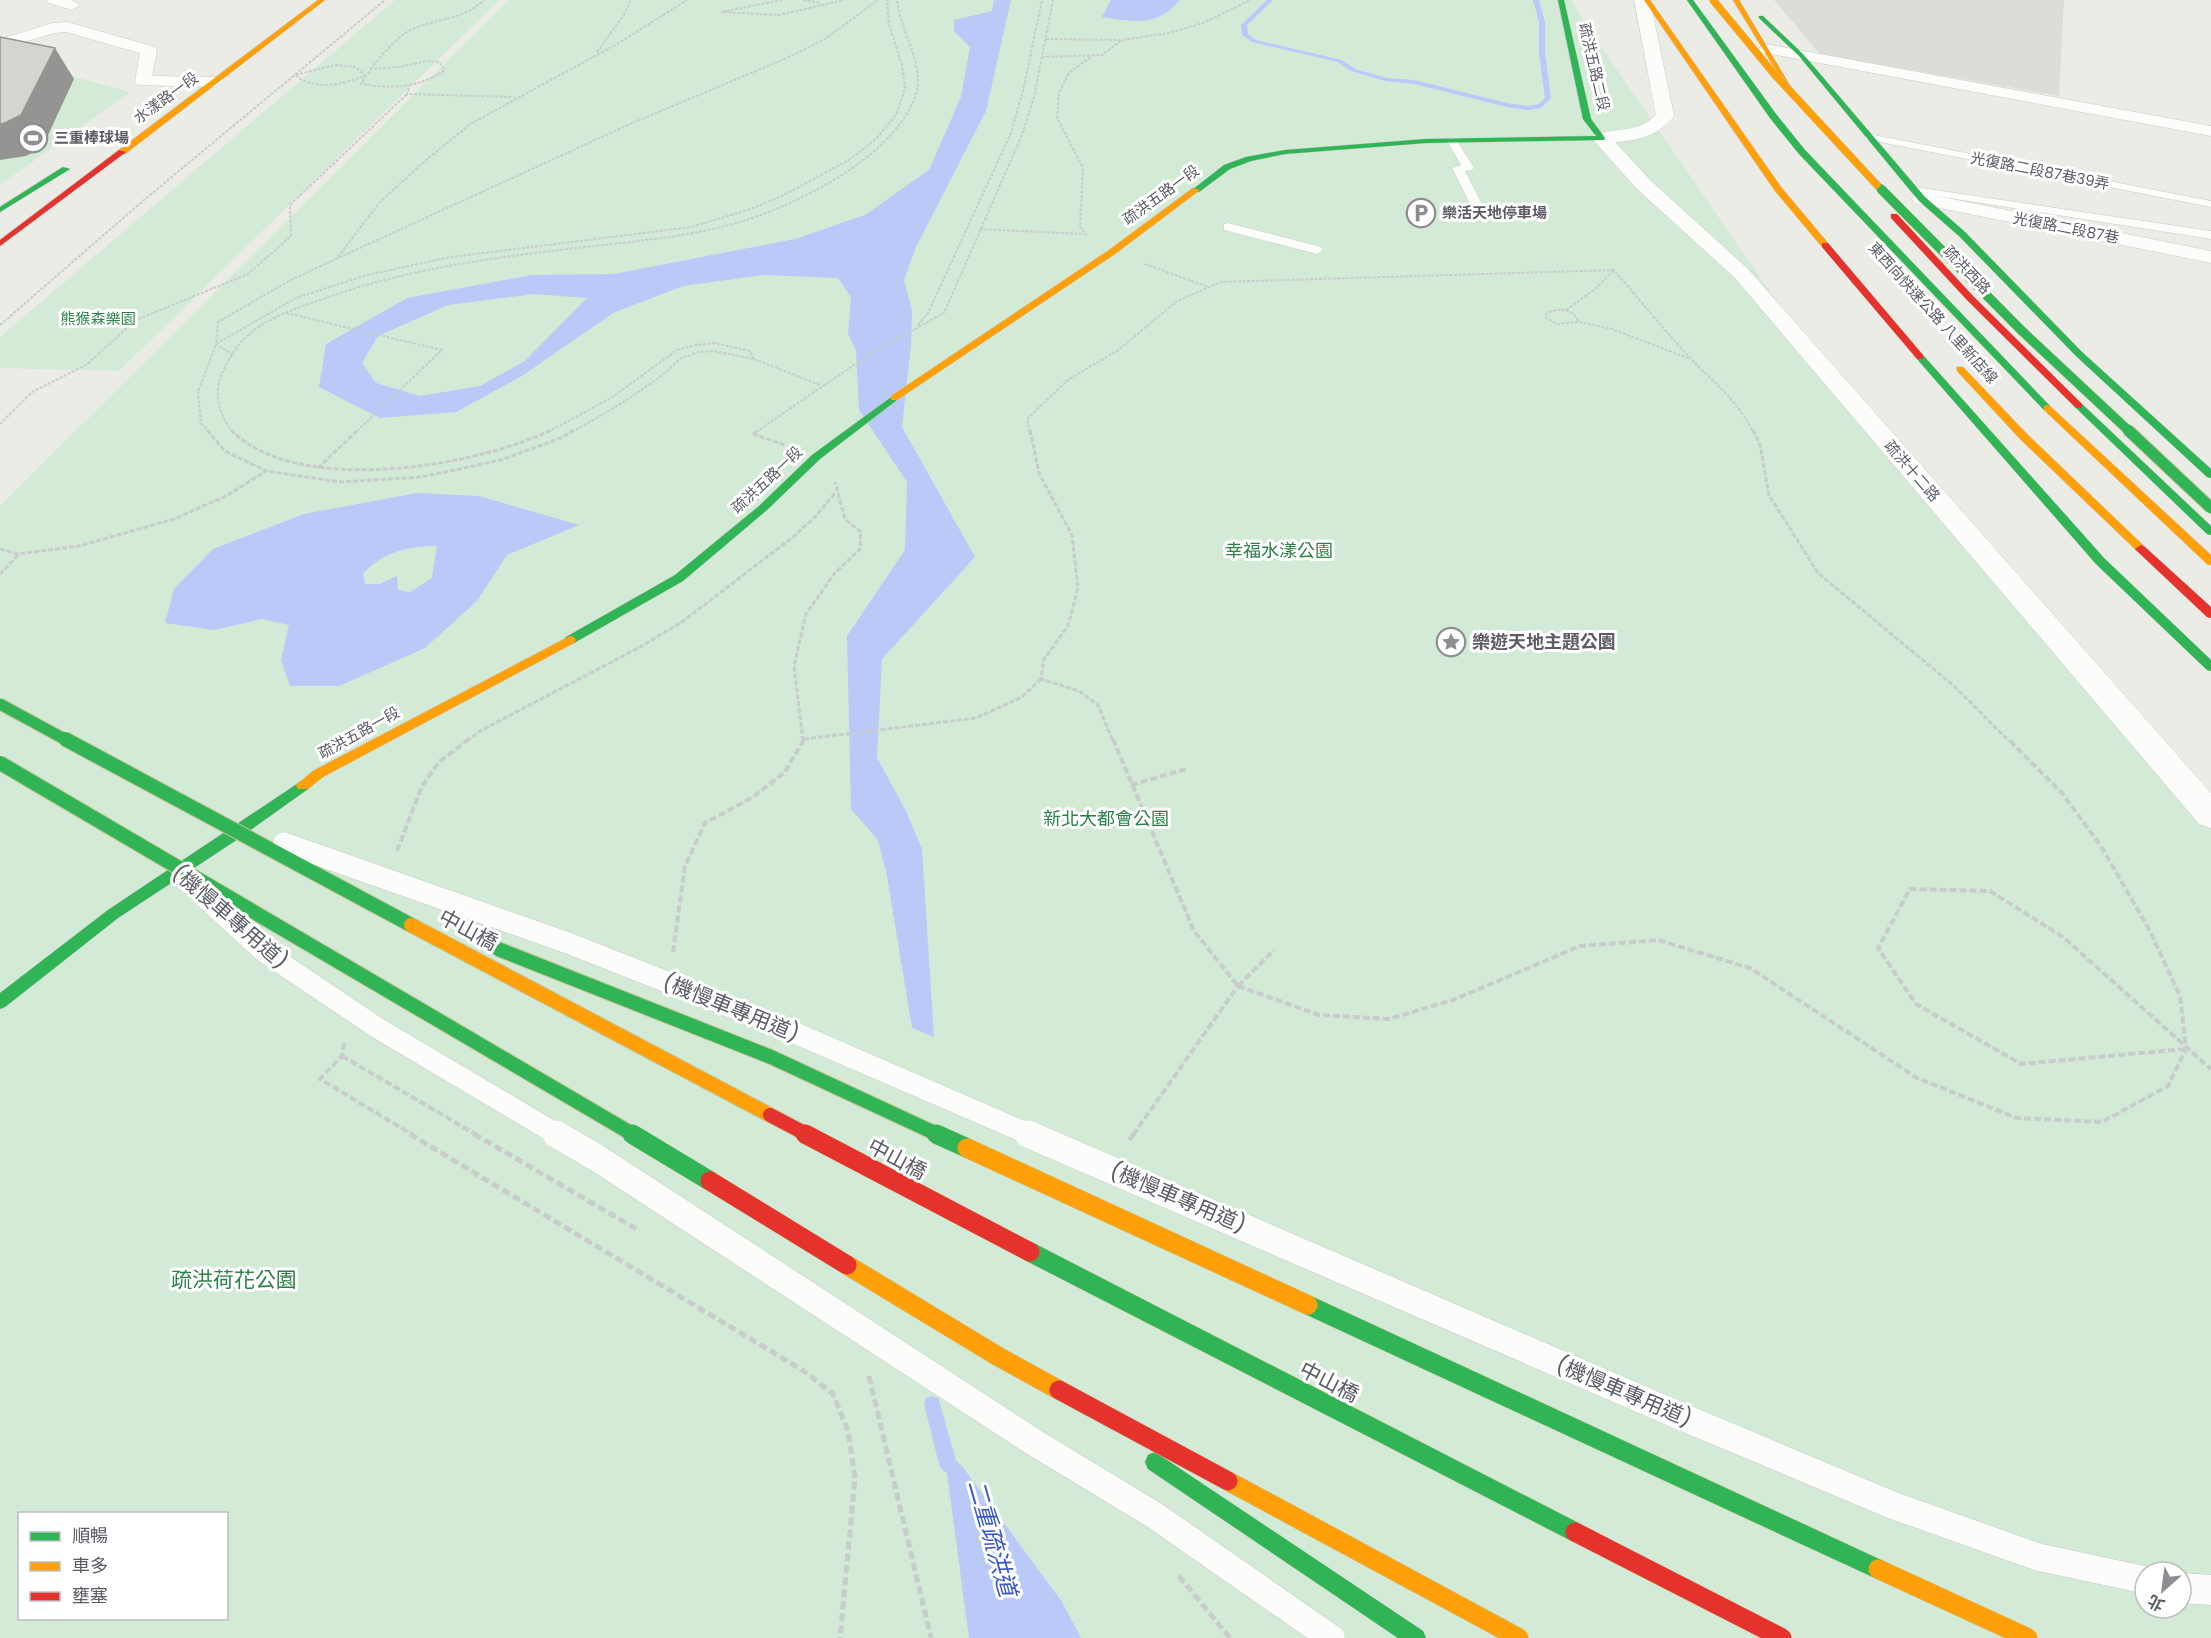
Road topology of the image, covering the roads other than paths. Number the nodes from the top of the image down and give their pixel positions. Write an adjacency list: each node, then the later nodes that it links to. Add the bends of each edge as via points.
1 (54, 0): 10 (street)
2 (322, 0): 16 (main road, 水漾路一段)
3 (1560, 0): 20 (main road, 疏洪五路二段, via 1587,119)
4 (1642, 0): 20 (street, via 1665,116 1638,135)
5 (1647, 0): 22 (main road)
6 (1690, 0): 41 (main road, 東西向快速公路 八里新店線, via 1773,116 1810,160 2068,429)
7 (1713, 0): 39 (main road, bridge, via 1744,42 1963,274)
8 (1736, 0): 12 (main road, 疏洪西路)
9 (1744, 0): 13 (main road, 疏洪西路)
10 (72, 5)
11 (0, 44): 15 (street, via 67,27 149,50 144,81)
12 (1766, 49): 13 (street); 40 (main road, 疏洪西路, via 1815,128 1900,224 2079,406)
13 (1801, 55): 18 (street); 19 (main road, 疏洪西路)
14 (202, 68): 15 (main road, 水漾路一段)
15 (185, 81): 16 (street); 17 (main road, 水漾路一段)
16 (216, 82): 31 (main road, 水漾路一段)
17 (167, 93)
18 (2211, 131)
19 (1869, 137): 24 (main road, 疏洪西路); 25 (lane, 光復路二段87巷39弄)
20 (1601, 138): 21 (main road, 疏洪五路一段); 47 (street, 疏洪十二路, via 1643,184 1741,273)
21 (1452, 141): 27 (lane); 53 (main road, 疏洪五路一段, via 1359,144 1274,153 1243,159 1227,167 1112,252 916,381 816,457 763,508 679,578 549,652 318,774 113,914)
22 (1747, 144): 23 (main road); 44 (main road, via 1778,189 1872,301 2100,561)
23 (1784, 172)
24 (1918, 195): 30 (lane); 33 (street, 光復路二段87巷); 38 (main road, 疏洪西路, via 1962,234 2079,354)
25 (2211, 204)
26 (0, 210): 28 (main road, via 70,166)
27 (1479, 210)
28 (0, 220)
29 (1228, 227): 32 (lane)
30 (2211, 235)
31 (0, 244)
32 (1317, 250)
33 (2211, 257)
34 (1963, 354): 36 (main road)
35 (1948, 357): 43 (main road, 東西向快速公路 八里新店線, via 2047,460)
36 (2003, 395)
37 (2069, 461): 42 (main road)
38 (2211, 475)
39 (2211, 508)
40 (2211, 532)
41 (2211, 561)
42 (2211, 595)
43 (2211, 614)
44 (2211, 667)
45 (0, 704): 48 (main road, 中山橋, bridge)
46 (0, 763): 49 (main road, bridge)
47 (2211, 815)
48 (208, 818): 50 (main road, 中山橋, bridge); 57 (lane, (機慢車專用道), bridge, via 568,943 786,1029 1892,1505 2038,1557)
49 (159, 856): 54 (main road, bridge, via 545,1081); 60 (lane, (機慢車專用道), bridge, via 263,951 376,1028 597,1158 1032,1441 1154,1515)
50 (336, 884): 51 (main road, bridge); 63 (main road, 中山橋, bridge, via 1033,1254)
51 (445, 928)
52 (489, 945): 64 (main road, bridge, via 771,1058)
53 (0, 1002)
54 (999, 1357): 55 (main road, bridge); 62 (main road, bridge)
55 (1128, 1444)
56 (1148, 1457): 61 (main road)
57 (2133, 1577)
58 (2193, 1589): 59 (lane)
59 (2211, 1590)
60 (1331, 1638)
61 (1416, 1638)
62 (1519, 1638)
63 (1782, 1638)
64 (2028, 1638)

